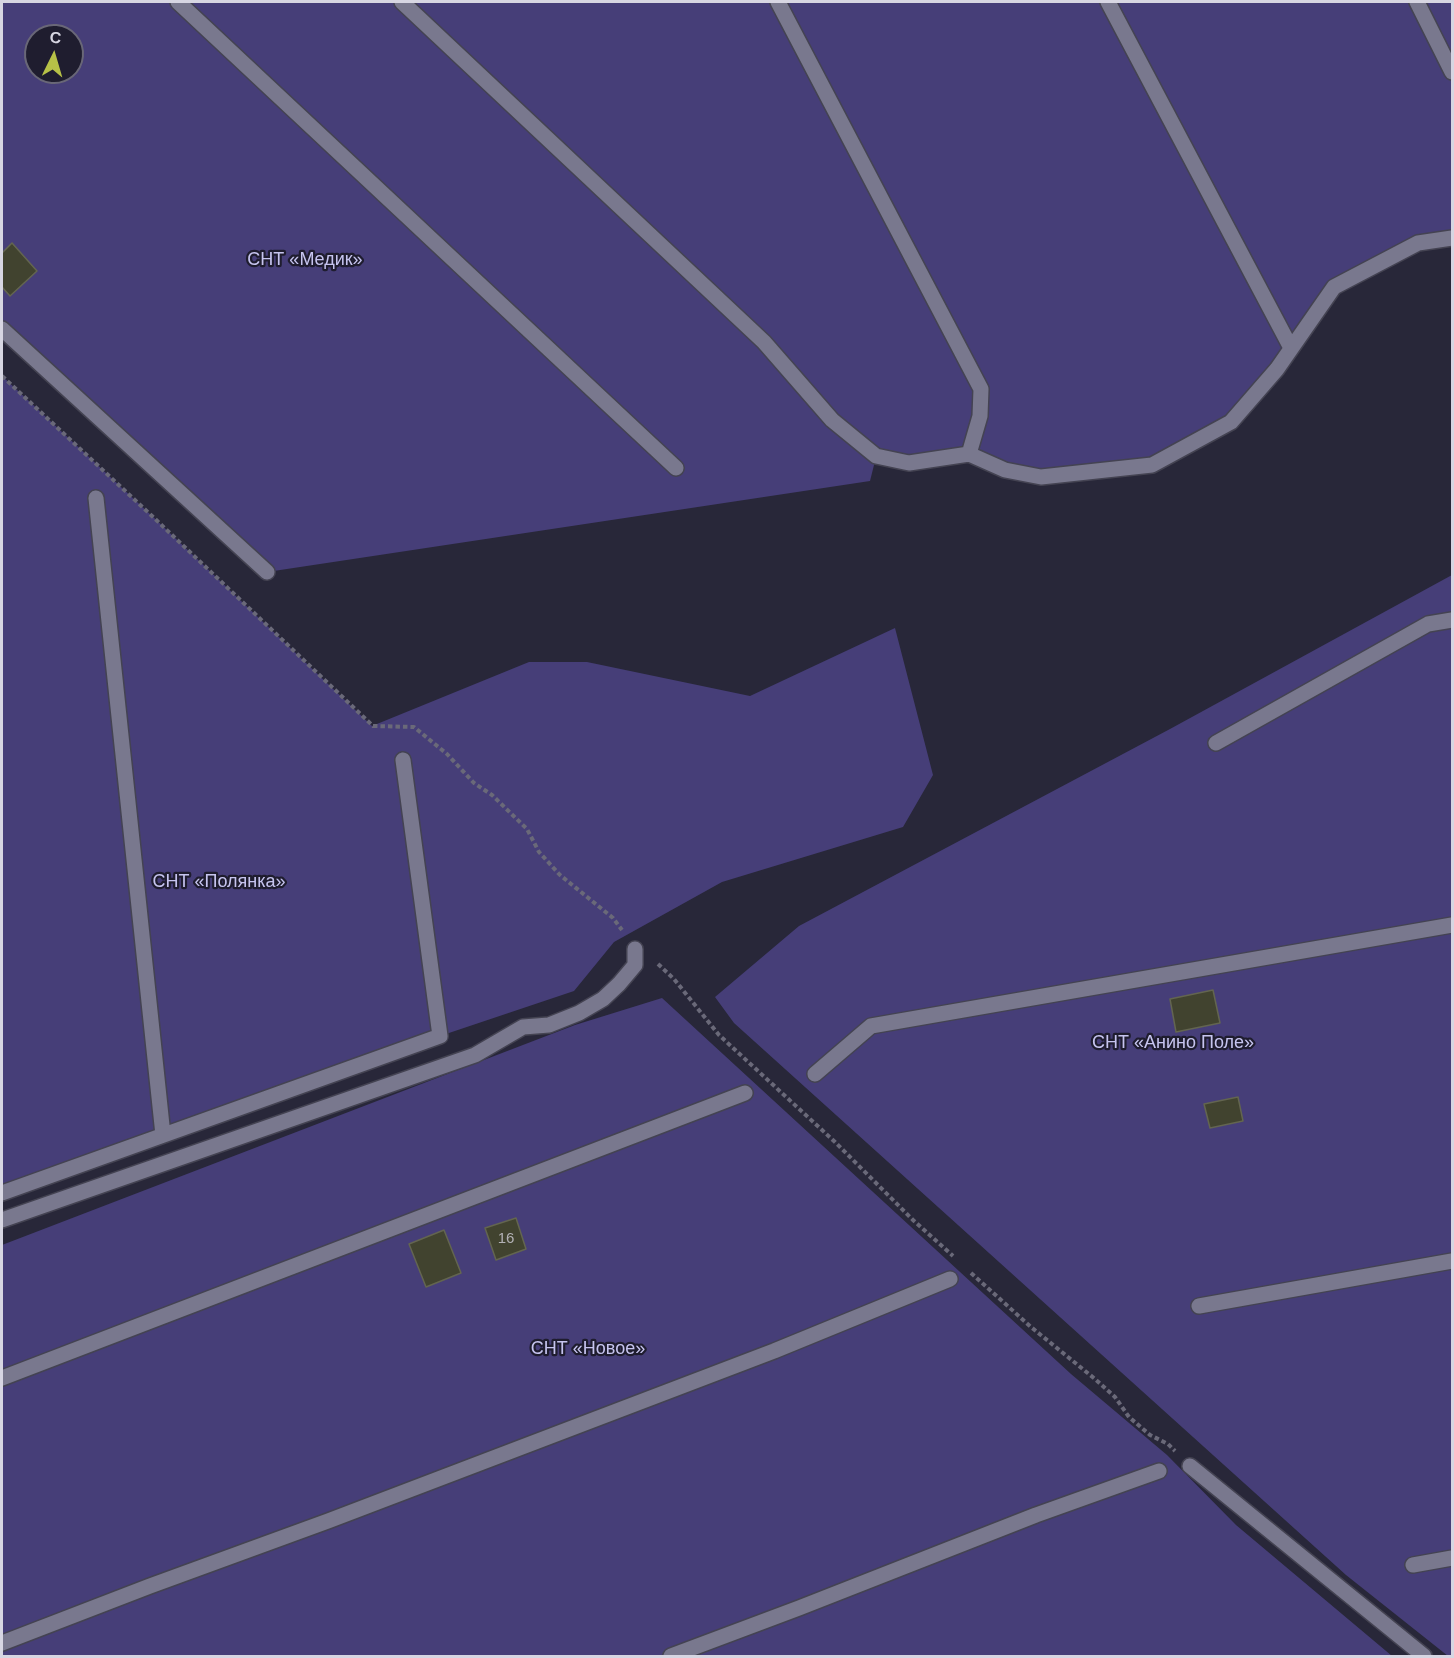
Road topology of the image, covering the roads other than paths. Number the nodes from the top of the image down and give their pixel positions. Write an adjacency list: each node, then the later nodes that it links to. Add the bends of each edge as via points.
1 (178, 2): 11 (street)
2 (402, 2): 10 (street, via 764,342 832,420 876,456 909,463)
3 (778, 2): 10 (street, via 981,389 980,416)
4 (1108, 2): 9 (street)
5 (1417, 2): 6 (street)
6 (1452, 72)
7 (1452, 238): 9 (street, via 1418,243 1334,287)
8 (2, 329): 13 (street)
9 (1291, 348): 10 (street, via 1231,422 1152,465 1041,477 1005,470)
10 (969, 454)
11 (676, 468)
12 (96, 498): 21 (street)
13 (267, 572)
14 (1452, 620): 15 (street, via 1428,624)
15 (1216, 743)
16 (403, 760): 21 (street, via 440,1036)
17 (1452, 925): 19 (street, via 871,1026)
18 (635, 949): 23 (street, via 635,965 619,984 579,1013 549,1025 523,1027 475,1054)
19 (815, 1074)
20 (745, 1093): 27 (street)
21 (163, 1135): 22 (street)
22 (2, 1193)
23 (2, 1220)
24 (1452, 1261): 26 (street)
25 (950, 1279): 32 (street, via 774,1351)
26 (1199, 1306)
27 (2, 1378)
28 (1190, 1466): 34 (street)
29 (1159, 1472): 33 (street, via 1036,1515)
30 (1452, 1558): 31 (street)
31 (1413, 1565)
32 (2, 1643)
33 (671, 1656)
34 (1424, 1656)

